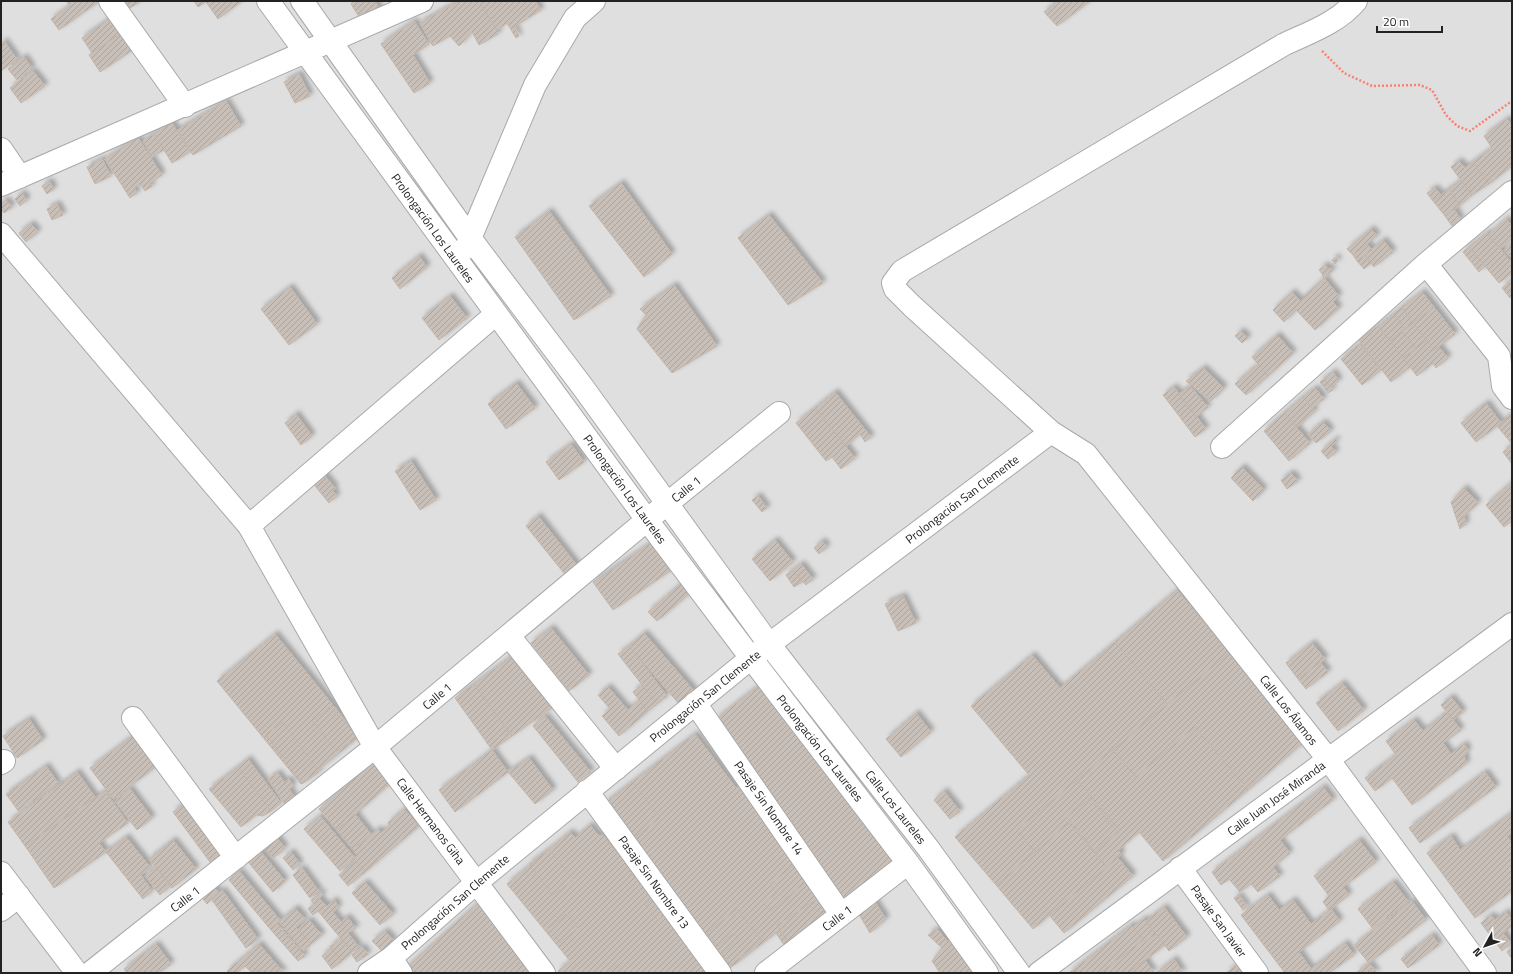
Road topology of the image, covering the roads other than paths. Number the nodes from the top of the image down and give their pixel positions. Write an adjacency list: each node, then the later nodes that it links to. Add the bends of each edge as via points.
1 (110, 1): 9 (street)
2 (268, 1): 8 (street, Prolongación Los Laureles)
3 (302, 1): 7 (street, Prolongación Los Laureles)
4 (422, 1): 7 (street)
5 (1356, 1): 21 (street, Calle Los Álamos, via 1347,12 1283,45 902,271 896,278 893,283 895,289 912,306)
6 (586, 2): 14 (street, via 535,85)
7 (330, 41): 8 (street); 14 (street, Prolongación Los Laureles)
8 (305, 53): 9 (street); 16 (street, Prolongación Los Laureles)
9 (184, 106): 11 (street)
10 (1, 149): 11 (street)
11 (11, 181)
12 (1512, 192): 15 (street)
13 (1, 234): 25 (street, Calle Hermanos Giha)
14 (470, 238): 16 (street); 23 (street, Prolongación Los Laureles)
15 (1426, 264): 18 (street); 22 (street)
16 (460, 265): 17 (street, Prolongación Los Laureles)
17 (496, 314): 24 (street, Prolongación Los Laureles); 25 (street)
18 (1505, 360): 19 (street, via 1503,386)
19 (1512, 398)
20 (779, 413): 23 (street, Calle 1)
21 (1051, 432): 28 (street, Prolongación San Clemente); 33 (street, Calle Los Álamos, via 1086,454)
22 (1222, 447)
23 (667, 504): 24 (street, Calle 1); 28 (street, Prolongación Los Laureles)
24 (647, 520): 27 (street, Calle 1); 29 (street, Prolongación Los Laureles)
25 (249, 526): 32 (street, Calle Hermanos Giha)
26 (1512, 624): 33 (street, Calle Juan José Miranda)
27 (509, 636): 32 (street, Calle 1); 34 (street)
28 (769, 644): 29 (street, Prolongación San Clemente); 52 (street, Calle Los Laureles, via 928,848)
29 (751, 658): 30 (street, Prolongación San Clemente); 37 (street, Prolongación Los Laureles)
30 (695, 703): 34 (street, Prolongación San Clemente); 43 (street, Pasaje Sin Nombre 14)
31 (133, 718): 36 (street)
32 (375, 747): 36 (street, Calle 1); 40 (street, Calle Hermanos Giha)
33 (1328, 759): 38 (street, Calle Juan José Miranda); 55 (street, Calle Los Álamos)
34 (616, 769): 35 (street, Prolongación San Clemente)
35 (588, 791): 40 (street, Prolongación San Clemente); 49 (street, Pasaje Sin Nombre 13)
36 (236, 858): 46 (street, Calle 1)
37 (908, 862): 43 (street, Calle 1); 51 (street, Prolongación Los Laureles)
38 (1180, 868): 53 (street, Calle Juan José Miranda); 54 (street, Pasaje San Javier)
39 (1, 873): 41 (street)
40 (476, 882): 44 (street, Prolongación San Clemente); 48 (street, Calle Hermanos Giha)
41 (19, 896): 42 (street); 45 (street)
42 (1, 910)
43 (841, 914): 50 (street, Calle 1)
44 (396, 966): 47 (street, Prolongación San Clemente)
45 (77, 973)
46 (90, 973)
47 (369, 973)
48 (544, 973)
49 (720, 973)
50 (766, 973)
51 (987, 973)
52 (1019, 973)
53 (1039, 973)
54 (1257, 973)
55 (1485, 973)

